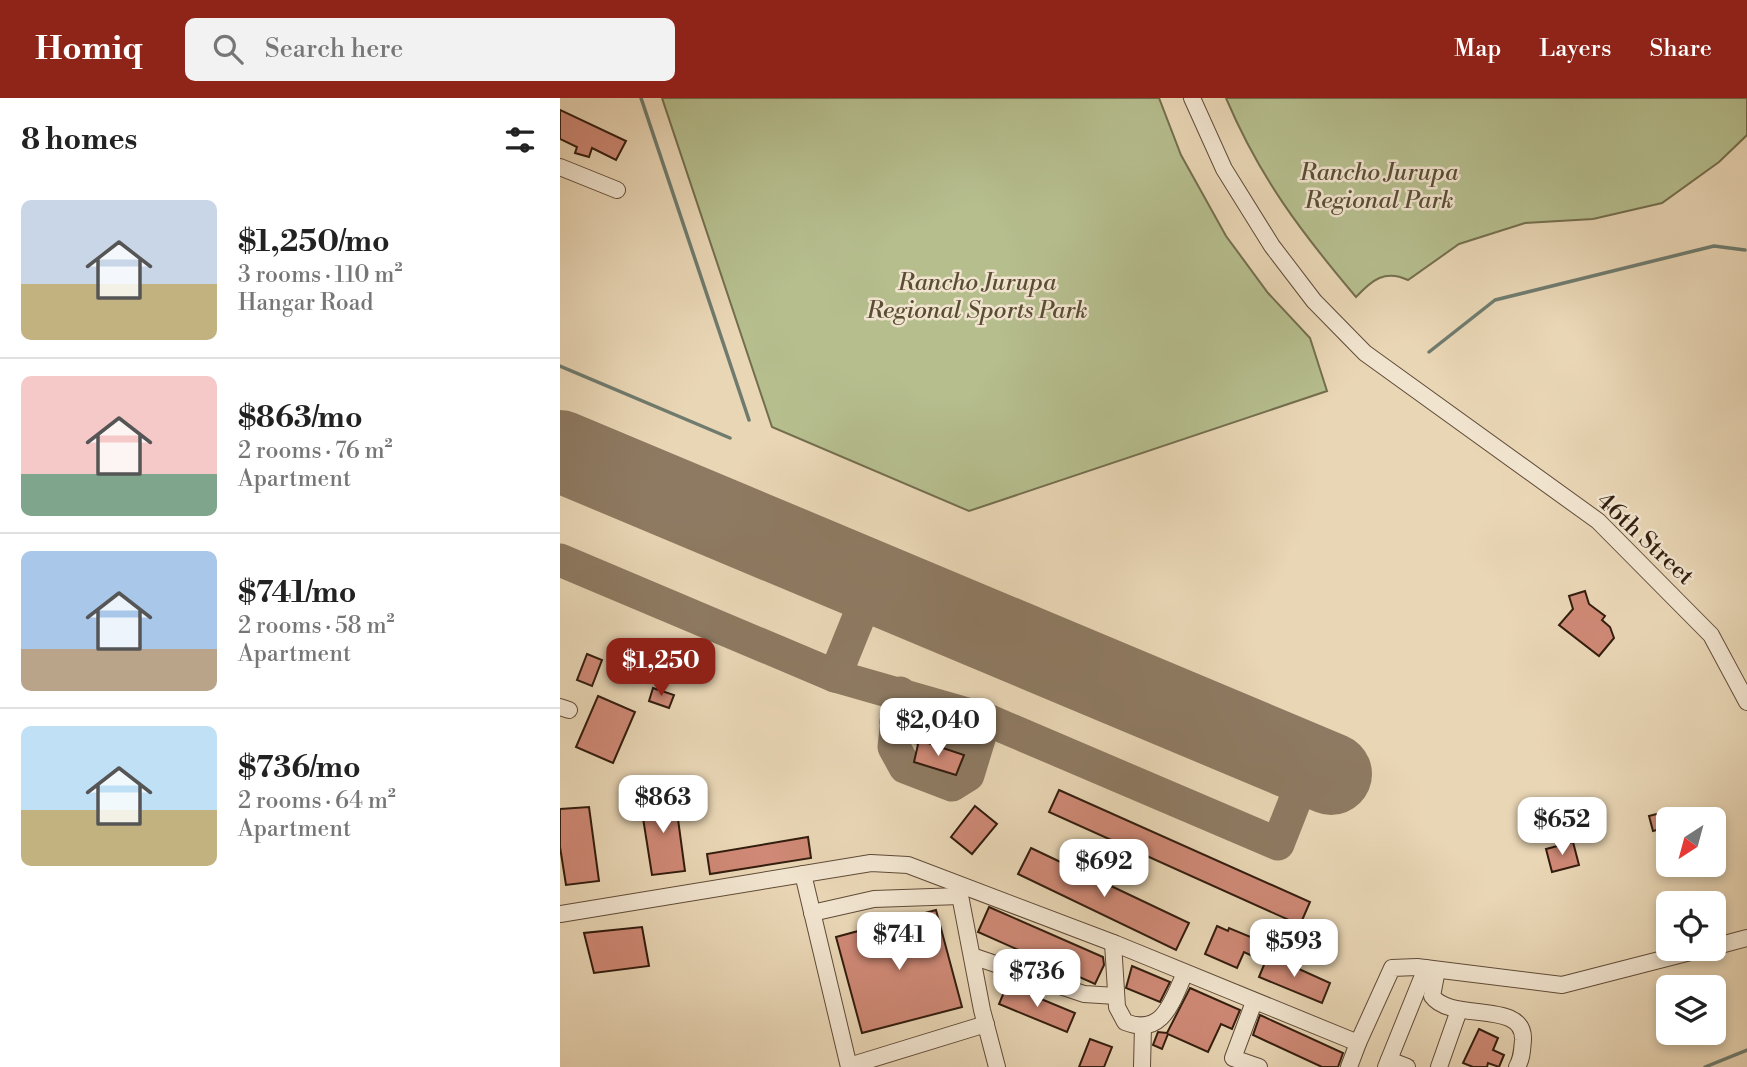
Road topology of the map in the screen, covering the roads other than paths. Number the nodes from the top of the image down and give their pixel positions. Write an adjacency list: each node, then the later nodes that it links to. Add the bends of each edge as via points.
1 (1192, 98): 4 (street, 46th Street, via 1224,169 1272,246 1314,301 1365,353 1598,521 1711,635)
2 (560, 167): 3 (street)
3 (617, 190)
4 (1745, 695)
5 (803, 874): 6 (street, via 871,863 908,864); 7 (street); 8 (street)
6 (959, 890): 7 (street, via 874,899); 10 (street); 12 (street)
7 (812, 913): 24 (street)
8 (560, 914)
9 (1747, 938): 11 (street)
10 (1113, 943): 15 (street); 16 (street)
11 (1726, 944)
12 (972, 956): 16 (street, via 1084,994); 19 (street)
13 (1656, 961): 14 (street, via 1562,985)
14 (1431, 969): 18 (street, via 1432,996 1437,1004); 21 (street, via 1392,968); 23 (street)
15 (1185, 973): 17 (street); 20 (street, via 1169,1008)
16 (1116, 996): 20 (street, via 1125,1022)
17 (1254, 1002): 21 (street); 22 (street)
18 (1458, 1013): 30 (street); 31 (street, via 1475,1010 1518,1024 1523,1035)
19 (986, 1024): 24 (street); 25 (street)
20 (1143, 1026): 26 (street)
21 (1358, 1043): 28 (street)
22 (1227, 1062): 27 (street)
23 (1387, 1063): 29 (street)
24 (849, 1067)
25 (998, 1067)
26 (1142, 1067)
27 (1259, 1067)
28 (1349, 1067)
29 (1407, 1067)
30 (1439, 1067)
31 (1517, 1067)

